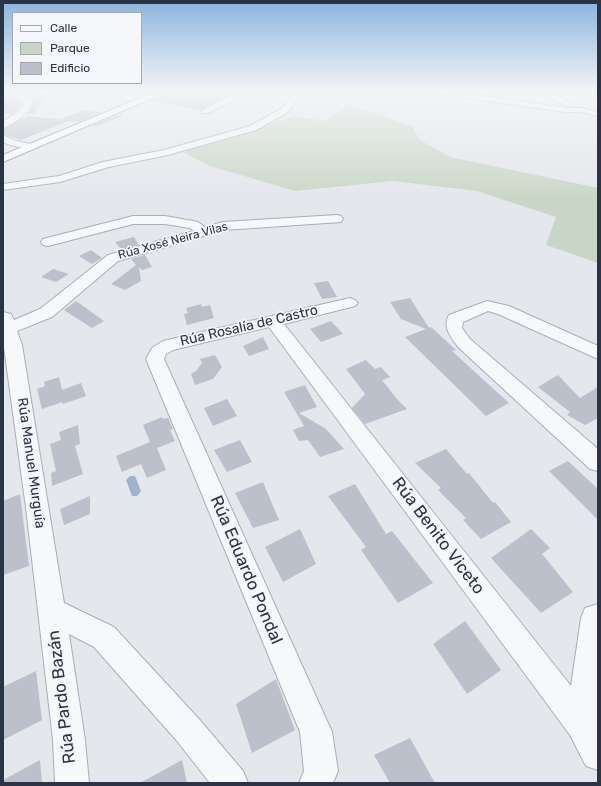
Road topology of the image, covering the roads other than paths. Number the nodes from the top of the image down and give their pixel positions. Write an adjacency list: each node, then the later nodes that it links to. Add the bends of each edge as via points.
1 (73, 128): 4 (highway)
2 (254, 128): 7 (street, via 165,153 107,164 60,178)
3 (4, 138): 4 (street)
4 (22, 148): 5 (highway)
5 (3, 159)
6 (3, 180): 7 (street)
7 (21, 184): 8 (street)
8 (3, 187)
9 (337, 219): 10 (street, Rúa Xosé Neira Vilas, via 223,226)
10 (204, 232): 11 (street, via 194,224 165,220 133,220); 14 (street, Rúa Xosé Neira Vilas, via 113,258 46,313)
11 (48, 242)
12 (350, 303): 13 (street, Rúa Rosalía de Castro)
13 (273, 321): 16 (street, Rúa Rosalía de Castro, via 169,345 156,353); 20 (street, Rúa Benito Viceto)
14 (6, 323): 18 (street, Rúa Manuel Murguía, via 13,345)
15 (598, 353): 17 (street, via 503,310 487,306 455,319 454,328 464,343)
16 (155, 359): 24 (street, Rúa Eduardo Pondal, via 316,732 321,771)
17 (598, 462)
18 (52, 611): 22 (street, Rúa Pardo Bazán); 23 (street, via 104,637 188,730)
19 (598, 618): 20 (street, via 595,618)
20 (581, 724): 21 (street, Rúa Benito Viceto)
21 (598, 754)
22 (72, 783)
23 (231, 783)
24 (316, 783)

